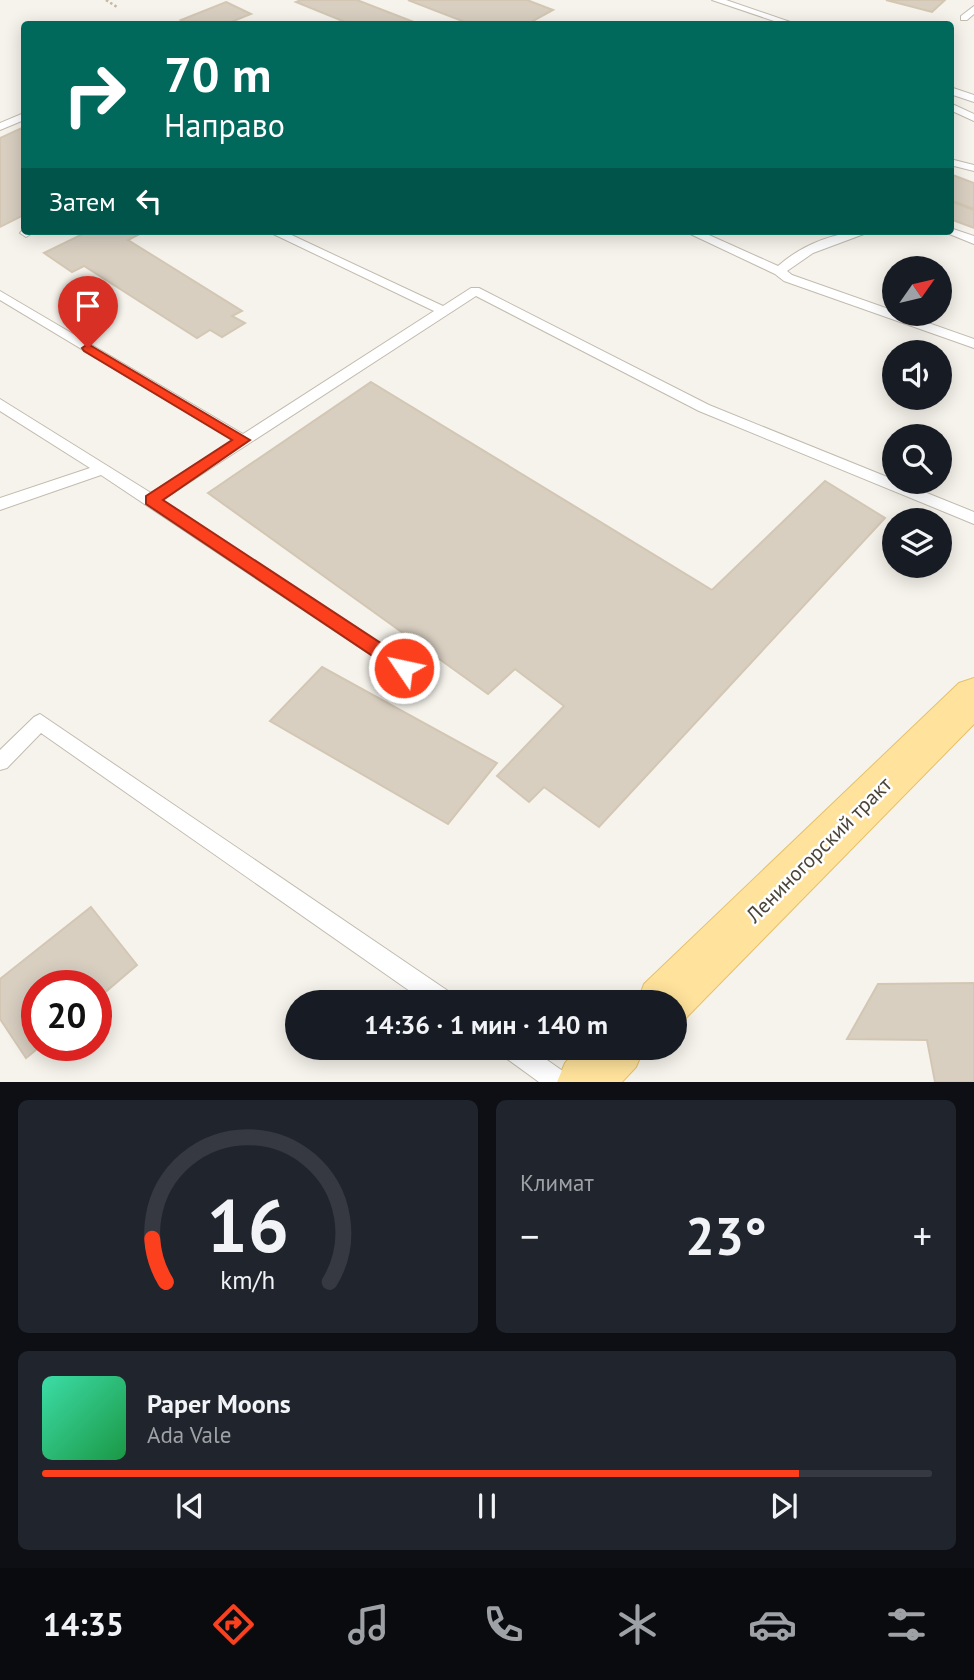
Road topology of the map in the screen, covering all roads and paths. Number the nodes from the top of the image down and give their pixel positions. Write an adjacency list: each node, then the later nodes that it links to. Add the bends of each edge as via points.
1 (106, 0): 3 (path)
2 (717, 0): 6 (lane)
3 (117, 7)
4 (974, 9): 5 (lane)
5 (964, 18)
6 (782, 21)
7 (954, 92): 8 (lane)
8 (974, 99)
9 (954, 108): 11 (lane)
10 (21, 117): 12 (lane)
11 (974, 118)
12 (0, 127)
13 (954, 163): 14 (lane)
14 (974, 168)
15 (954, 233): 19 (lane)
16 (281, 235): 22 (lane)
17 (700, 235): 20 (lane)
18 (851, 235): 20 (lane, via 820,243)
19 (974, 240)
20 (779, 271): 23 (lane)
21 (0, 295): 25 (lane)
22 (444, 311): 25 (lane); 29 (lane, via 475,291 704,408)
23 (974, 344)
24 (0, 404): 26 (lane)
25 (243, 440): 27 (lane)
26 (104, 470): 27 (lane); 28 (lane)
27 (151, 500): 30 (lane)
28 (0, 504)
29 (974, 518)
30 (404, 668)
31 (974, 696): 34 (main road, Лениногорский тракт)
32 (0, 762): 33 (lane, via 40,722)
33 (427, 990)
34 (676, 990)
35 (528, 1060): 37 (lane)
36 (605, 1060): 38 (main road)
37 (559, 1082)
38 (584, 1082)

